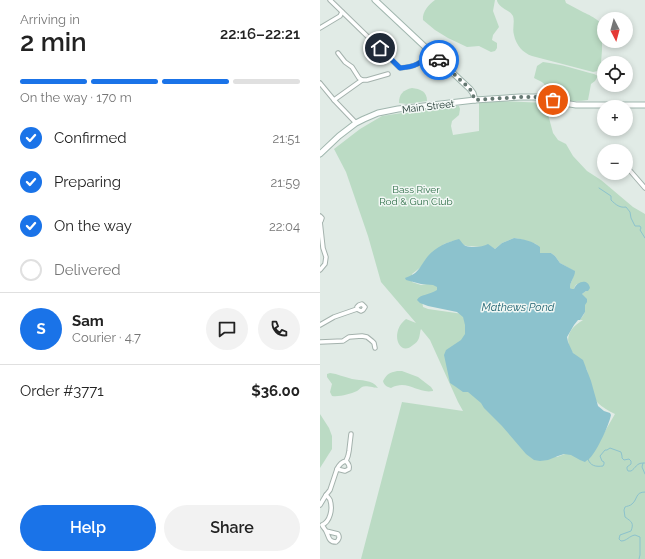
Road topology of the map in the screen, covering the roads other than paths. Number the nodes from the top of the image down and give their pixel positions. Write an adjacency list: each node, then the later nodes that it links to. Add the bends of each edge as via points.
1 (330, 0): 3 (street)
2 (376, 0): 6 (main road)
3 (342, 12): 4 (street, via 340,16); 6 (street, via 400,68 419,64)
4 (320, 28)
5 (338, 53): 8 (street)
6 (432, 53): 11 (main road, via 470,89)
7 (388, 74): 8 (street)
8 (362, 80): 10 (street)
9 (320, 83): 10 (street)
10 (334, 100): 13 (street)
11 (475, 100): 12 (main road, Main Street, via 538,97 576,105); 13 (main road, Main Street, via 386,111)
12 (645, 105)
13 (356, 123): 14 (main road, Main Street)
14 (320, 154)
15 (633, 174): 16 (street)
16 (645, 188)
17 (320, 216): 18 (street)
18 (320, 221): 19 (street)
19 (321, 245): 20 (street, via 326,258)
20 (320, 270)
21 (357, 309): 22 (street)
22 (320, 325)
23 (320, 342): 24 (street, via 343,341 349,337 362,336 372,341)
24 (375, 348)
25 (351, 434): 26 (street, via 350,451)
26 (346, 461): 27 (street); 27 (street, via 349,469)
27 (337, 469): 28 (street)
28 (326, 495): 29 (street); 30 (street, via 331,501 330,517 327,522)
29 (320, 505)
30 (321, 523): 31 (street)
31 (326, 531)

